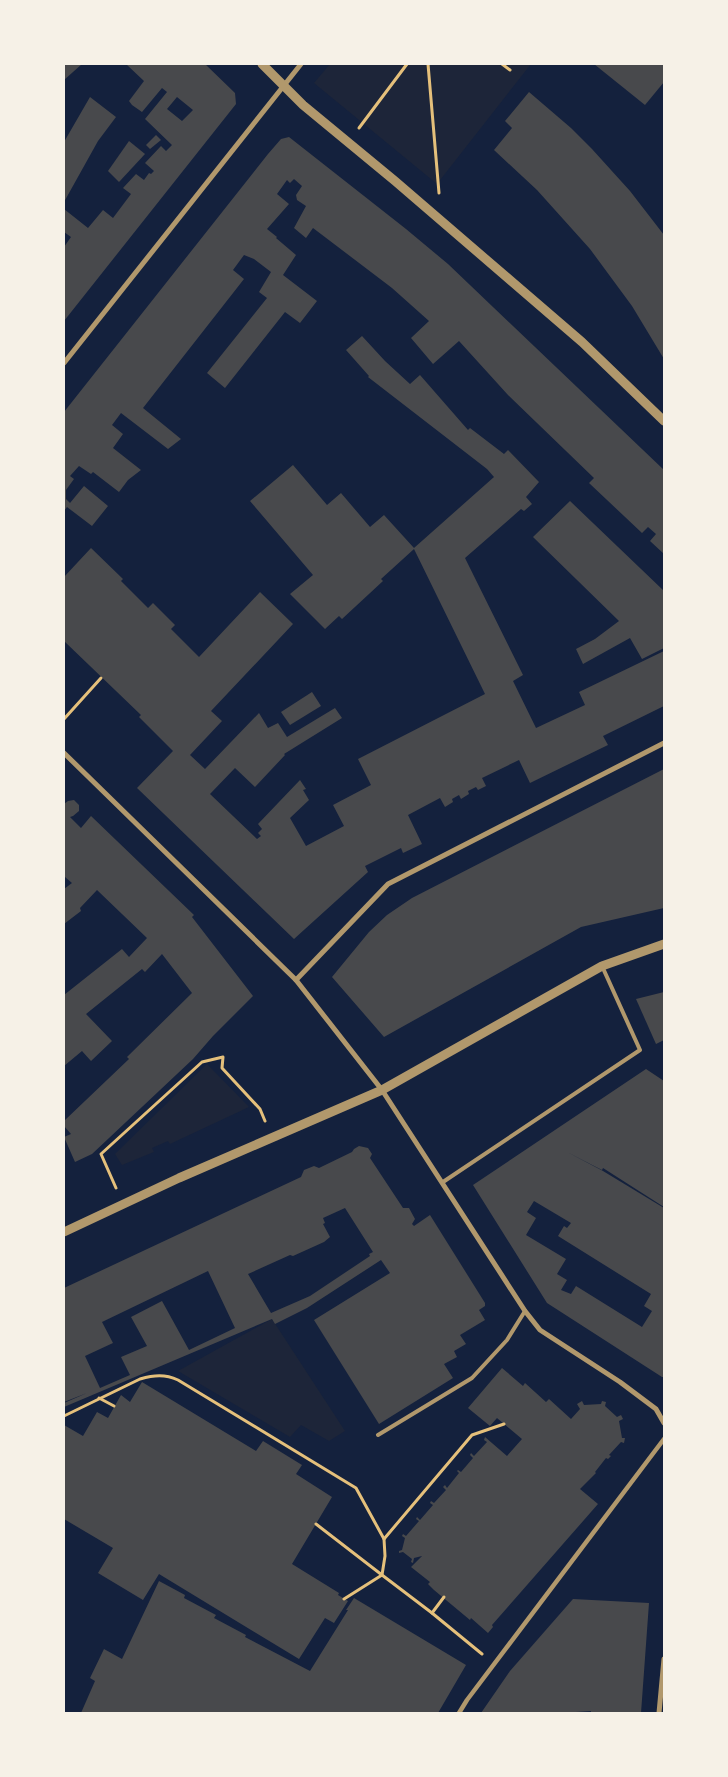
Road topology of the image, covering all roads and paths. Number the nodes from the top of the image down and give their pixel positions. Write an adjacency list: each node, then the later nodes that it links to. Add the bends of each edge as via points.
1 (262, 64): 7 (street)
2 (301, 64): 7 (street)
3 (407, 64): 8 (path)
4 (428, 64): 9 (path)
5 (502, 64): 6 (path)
6 (510, 70)
7 (283, 85): 8 (street); 10 (street)
8 (348, 142): 9 (street)
9 (442, 221): 11 (street, via 582,342)
10 (64, 363)
11 (664, 421)
12 (101, 678): 13 (path)
13 (64, 719)
14 (664, 743): 18 (street, via 388,884)
15 (64, 753): 18 (street)
16 (664, 944): 17 (street)
17 (602, 966): 19 (street); 21 (lane, via 640,1050)
18 (296, 980): 19 (street)
19 (382, 1090): 20 (street); 21 (street)
20 (272, 1137): 22 (street); 22 (path, via 260,1109 222,1068 223,1057 202,1062 101,1154)
21 (443, 1182): 24 (street)
22 (123, 1204): 23 (street)
23 (64, 1232)
24 (525, 1311): 28 (street, via 540,1330 620,1382 656,1409); 30 (lane, via 507,1340 472,1378)
25 (98, 1398): 26 (path); 27 (path); 33 (path, via 140,1379 168,1376 178,1380 356,1488)
26 (114, 1406)
27 (64, 1416)
28 (664, 1422)
29 (504, 1424): 33 (path, via 472,1435)
30 (378, 1435)
31 (664, 1440): 39 (street)
32 (316, 1524): 34 (path)
33 (384, 1539): 34 (path)
34 (382, 1575): 36 (path); 37 (path)
35 (444, 1597): 37 (path)
36 (344, 1599)
37 (432, 1613): 39 (path)
38 (664, 1659): 41 (street)
39 (494, 1664): 40 (street)
40 (459, 1713)
41 (659, 1713)

